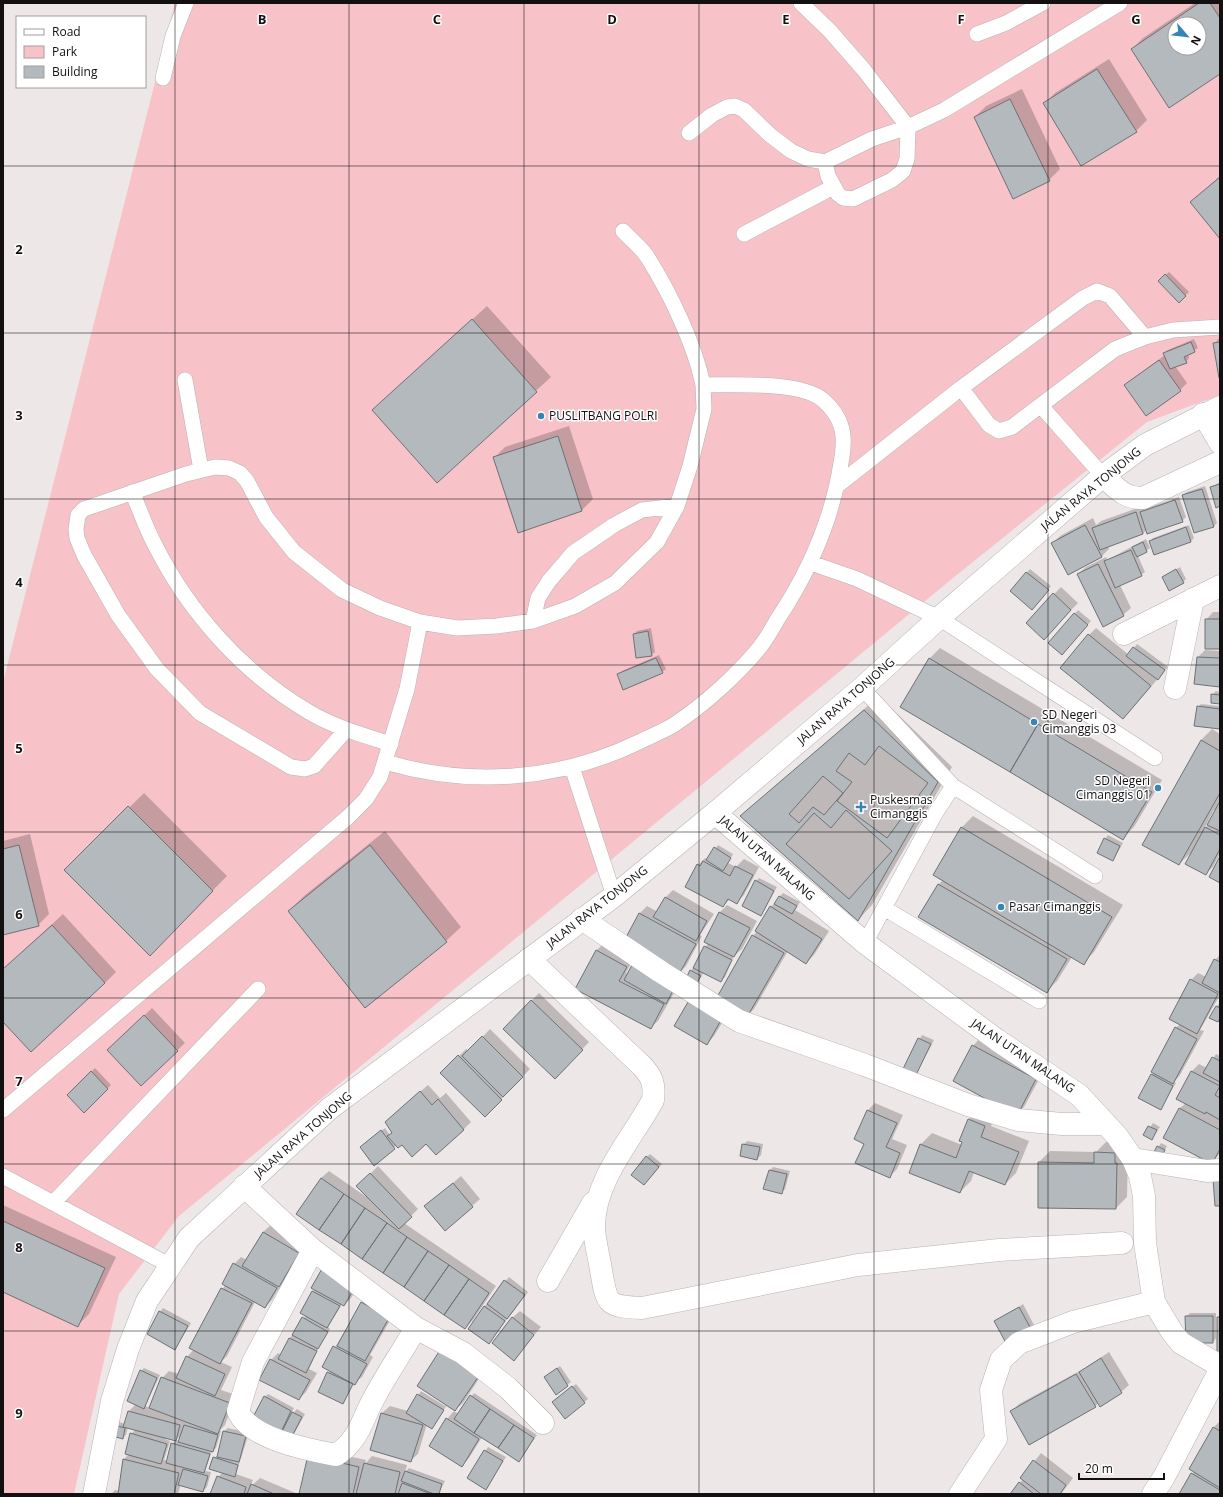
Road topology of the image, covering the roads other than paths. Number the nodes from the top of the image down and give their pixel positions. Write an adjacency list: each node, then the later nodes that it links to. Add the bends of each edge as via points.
1 (186, 3): 6 (lane, via 173,36)
2 (801, 3): 7 (lane, via 864,70)
3 (1043, 3): 5 (lane, via 1006,23)
4 (1120, 3): 7 (lane, via 944,110)
5 (977, 34)
6 (163, 78)
7 (908, 127): 9 (lane, via 872,139); 10 (lane, via 907,159 903,171 892,180 853,199 843,198)
8 (690, 133): 9 (lane, via 727,107 735,106 744,110 791,151 808,159)
9 (825, 162): 10 (lane)
10 (833, 187): 12 (lane)
11 (623, 231): 16 (lane, via 647,257 672,302)
12 (744, 234)
13 (1220, 327): 14 (lane, via 1172,330)
14 (1145, 337): 17 (lane, via 1110,296 1097,291 1083,298); 18 (lane, via 1115,349)
15 (185, 380): 22 (lane)
16 (703, 385): 24 (lane, via 741,384 789,388 811,393 822,399 842,428); 26 (lane, via 702,420)
17 (961, 388): 18 (lane, via 989,425 999,431 1012,427); 24 (lane)
18 (1041, 406): 23 (lane)
19 (1211, 410): 20 (street); 23 (street, JALAN RAYA TONJONG, via 1145,445)
20 (1220, 443)
21 (1220, 462): 23 (street, via 1143,498 1133,499)
22 (201, 470): 25 (lane); 32 (lane, via 229,468 240,473 247,480 266,517 294,552 342,590 380,608)
23 (1103, 476): 30 (street, JALAN RAYA TONJONG)
24 (838, 485): 27 (lane)
25 (132, 492): 36 (lane, via 154,545 201,617 229,648 268,684 310,713); 36 (lane, via 84,509 76,521 77,538 118,615 157,669 200,713 291,767 305,769 314,766)
26 (677, 506): 31 (lane, via 657,542 615,583 575,606); 31 (lane, via 642,510 614,525 573,553 545,586 538,598)
27 (811, 563): 30 (lane, via 857,580); 40 (lane, via 760,647 722,686 675,724 622,750)
28 (1220, 586): 29 (street)
29 (1193, 599): 33 (street); 35 (street)
30 (939, 618): 34 (street, JALAN RAYA TONJONG); 38 (lane)
31 (533, 621): 32 (lane, via 457,628)
32 (420, 622): 37 (lane, via 407,689)
33 (1124, 634)
34 (862, 688): 41 (lane); 42 (street, JALAN RAYA TONJONG)
35 (1175, 688)
36 (346, 730): 37 (lane)
37 (391, 744): 39 (lane)
38 (1155, 758)
39 (385, 762): 40 (lane, via 444,775 476,778 513,777); 51 (lane, via 380,777 366,799 348,817)
40 (572, 767): 44 (lane)
41 (954, 786): 43 (lane); 45 (lane, via 934,814)
42 (715, 813): 44 (street, JALAN RAYA TONJONG); 47 (street, JALAN UTAN MALANG)
43 (1095, 876)
44 (614, 896): 46 (street, JALAN RAYA TONJONG)
45 (884, 908): 47 (lane); 50 (lane)
46 (582, 919): 48 (street, JALAN RAYA TONJONG); 52 (street, via 739,1020 866,1065 968,1105 1018,1120)
47 (865, 943): 52 (street, JALAN UTAN MALANG, via 997,1040 1079,1095)
48 (529, 959): 56 (street, JALAN RAYA TONJONG, via 329,1109); 57 (street, via 650,1073 654,1086 653,1100)
49 (258, 989): 58 (lane)
50 (1039, 1001)
51 (3, 1110)
52 (1106, 1124): 53 (street, JALAN UTAN MALANG, via 1126,1146)
53 (1133, 1159): 54 (street, via 1207,1171); 63 (street, JALAN UTAN MALANG, via 1144,1196 1145,1243)
54 (1220, 1170)
55 (3, 1176): 58 (lane)
56 (244, 1186): 60 (street); 61 (street, JALAN RAYA TONJONG, via 189,1238)
57 (599, 1194): 59 (street, via 595,1213 595,1234 604,1288 609,1301 617,1307 642,1308 858,1265 999,1250); 62 (street)
58 (53, 1203): 61 (lane)
59 (1122, 1243)
60 (313, 1250): 64 (street); 64 (street, via 253,1362 238,1411 244,1422 297,1448 336,1455 349,1447 373,1400)
61 (170, 1265): 68 (street, JALAN RAYA TONJONG, via 147,1301 128,1349 112,1401)
62 (548, 1281)
63 (1154, 1302): 65 (street, JALAN UTAN MALANG, via 1181,1343); 69 (street, via 1073,1322 1019,1343 1001,1360 991,1390 996,1439)
64 (416, 1328): 67 (street, via 463,1353 508,1388)
65 (1220, 1366)
66 (1220, 1370): 70 (street)
67 (543, 1423)
68 (94, 1494)
69 (960, 1494)
70 (1154, 1494)

